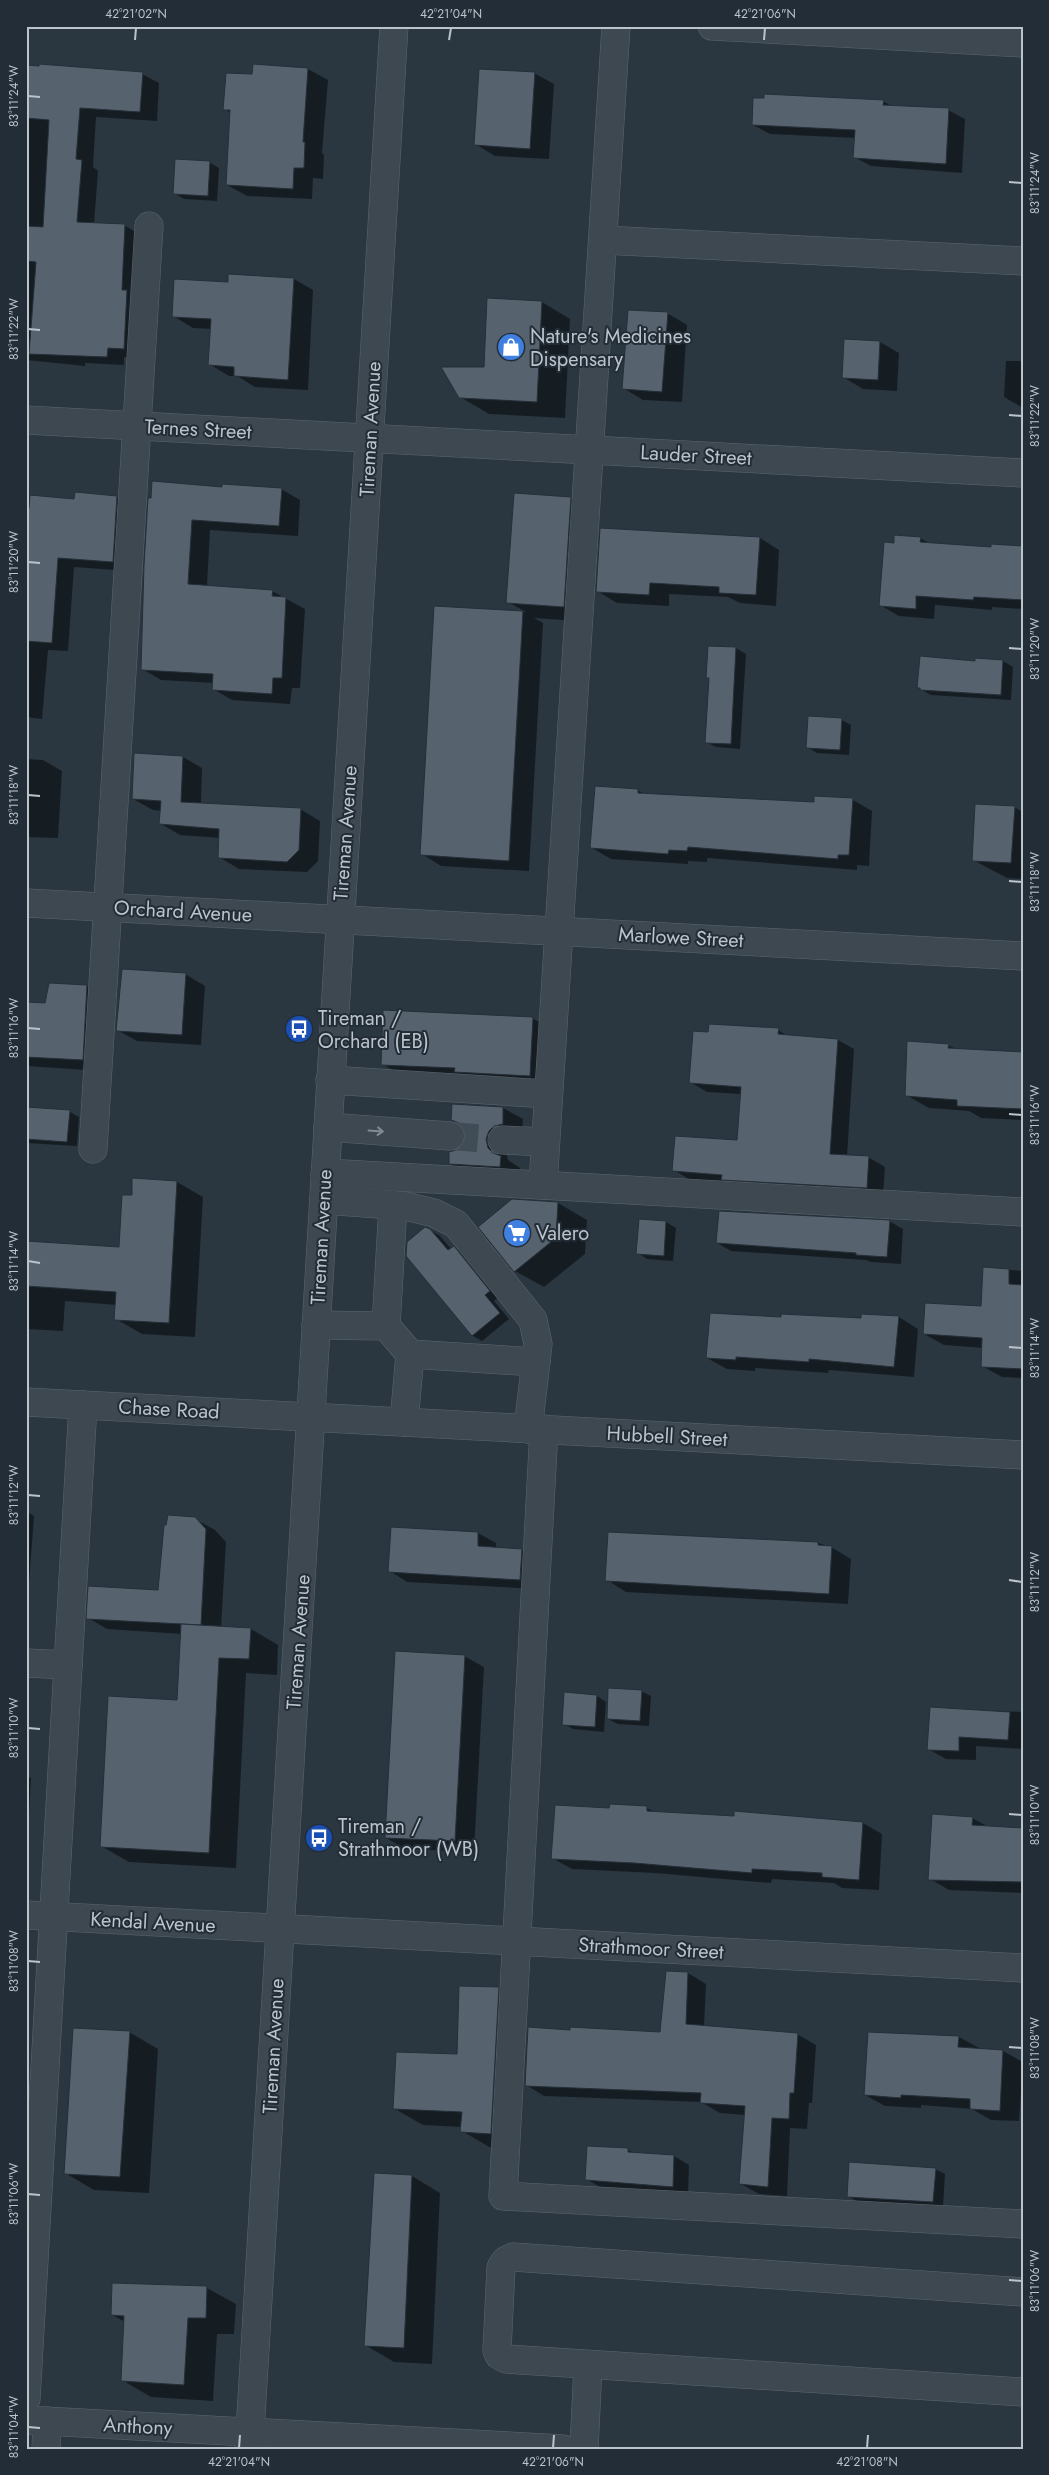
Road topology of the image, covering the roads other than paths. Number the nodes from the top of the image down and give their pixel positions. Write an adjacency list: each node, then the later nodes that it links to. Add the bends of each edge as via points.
1 (394, 26): 10 (street, Tireman Avenue)
2 (616, 26): 6 (street)
3 (712, 26): 4 (street)
4 (1023, 43)
5 (148, 226): 9 (street)
6 (603, 240): 7 (street); 11 (street)
7 (1023, 261)
8 (26, 420): 9 (street, Ternes Street)
9 (137, 426): 10 (street, Ternes Street); 14 (street)
10 (370, 438): 11 (street, Lauder Street); 15 (street, Tireman Avenue)
11 (590, 450): 12 (street, Lauder Street); 16 (street)
12 (1023, 473)
13 (26, 903): 14 (street, Orchard Avenue)
14 (107, 907): 15 (street, Orchard Avenue); 24 (street)
15 (340, 919): 16 (street, Marlowe Street); 18 (street, Tireman Avenue)
16 (559, 931): 17 (street, Marlowe Street); 19 (street)
17 (1023, 956)
18 (330, 1080): 19 (street); 20 (street, Tireman Avenue)
19 (548, 1094): 23 (street)
20 (328, 1127): 21 (street, one-way to 21); 25 (street, Tireman Avenue)
21 (450, 1136)
22 (502, 1140): 23 (street)
23 (545, 1142): 26 (street)
24 (93, 1148)
25 (325, 1173): 26 (street); 27 (street, Tireman Avenue)
26 (543, 1185): 29 (street)
27 (324, 1200): 28 (street); 30 (street, Tireman Avenue)
28 (393, 1205): 31 (street); 33 (street, via 434,1213 456,1224 532,1320 538,1344)
29 (1023, 1212)
30 (316, 1325): 31 (street); 36 (street, Tireman Avenue)
31 (386, 1326): 32 (street)
32 (410, 1354): 33 (street); 37 (street)
33 (536, 1362): 38 (street)
34 (26, 1402): 35 (street, Chase Road)
35 (83, 1405): 36 (street, Chase Road); 41 (street)
36 (311, 1417): 37 (street, Hubbell Street); 44 (street, Tireman Avenue)
37 (404, 1422): 38 (street, Hubbell Street)
38 (536, 1429): 39 (street, Hubbell Street); 45 (street)
39 (1023, 1455)
40 (26, 1663): 41 (street)
41 (68, 1665): 43 (street)
42 (26, 1915): 43 (street, Kendal Avenue)
43 (54, 1917): 44 (street, Kendal Avenue); 47 (street)
44 (280, 1929): 45 (street, Strathmoor Street); 55 (street, Tireman Avenue)
45 (517, 1940): 46 (street, Strathmoor Street); 48 (street, via 503,2196)
46 (1023, 1968)
47 (33, 2174): 52 (street)
48 (1023, 2224)
49 (1023, 2292): 50 (street, via 513,2256 505,2261 501,2268 499,2355 506,2359)
50 (588, 2366): 51 (street); 59 (street)
51 (1023, 2392)
52 (26, 2399)
53 (37, 2421): 54 (street, Anthony); 57 (street)
54 (151, 2438): 55 (street, Anthony)
55 (249, 2440): 56 (street, Anthony)
56 (535, 2448): 58 (street, Anthony)
57 (46, 2449)
58 (563, 2449)
59 (584, 2449)

